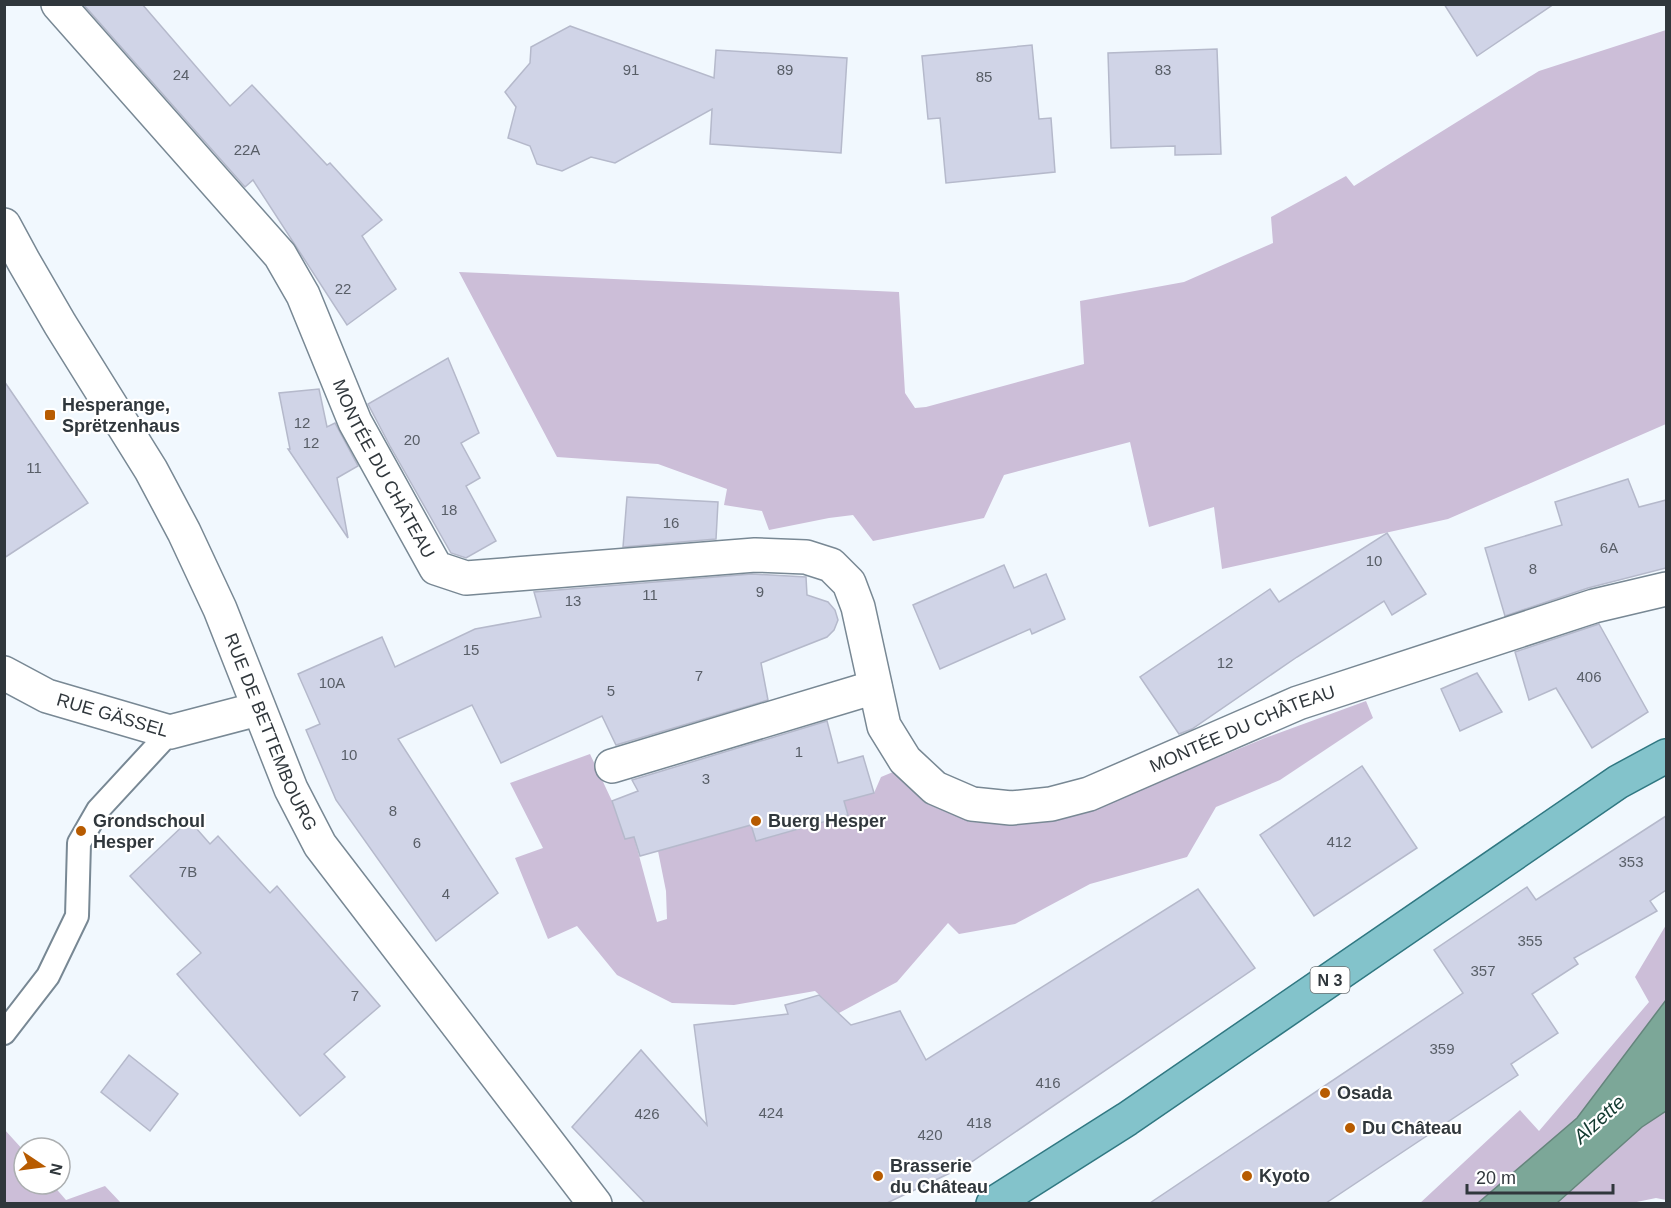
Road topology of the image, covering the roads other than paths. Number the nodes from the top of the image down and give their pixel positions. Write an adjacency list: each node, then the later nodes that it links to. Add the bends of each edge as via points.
1 (58, 4): 5 (street, MONTÉE DU CHÂTEAU, via 280,255 303,295 354,422 436,568 466,578 755,555 806,556 831,565 849,583)
2 (4, 225): 6 (street, RUE DE BETTEMBOURG, via 184,532 220,609)
3 (1666, 589): 5 (street, MONTÉE DU CHÂTEAU, via 1594,606 1298,703 1089,794 1051,804 1011,808 972,804 935,788 905,760 884,726)
4 (4, 673): 7 (street, RUE GÄSSEL, via 47,696)
5 (875, 687): 9 (street)
6 (258, 709): 7 (street, RUE GÄSSEL); 11 (street, RUE DE BETTEMBOURG, via 291,789 320,845)
7 (170, 732): 10 (lane, via 98,810 79,843 77,915 48,976)
8 (1666, 756): 12 (main road, N 3, via 1618,782 1127,1119)
9 (612, 766)
10 (4, 1033)
11 (596, 1203)
12 (993, 1203)

